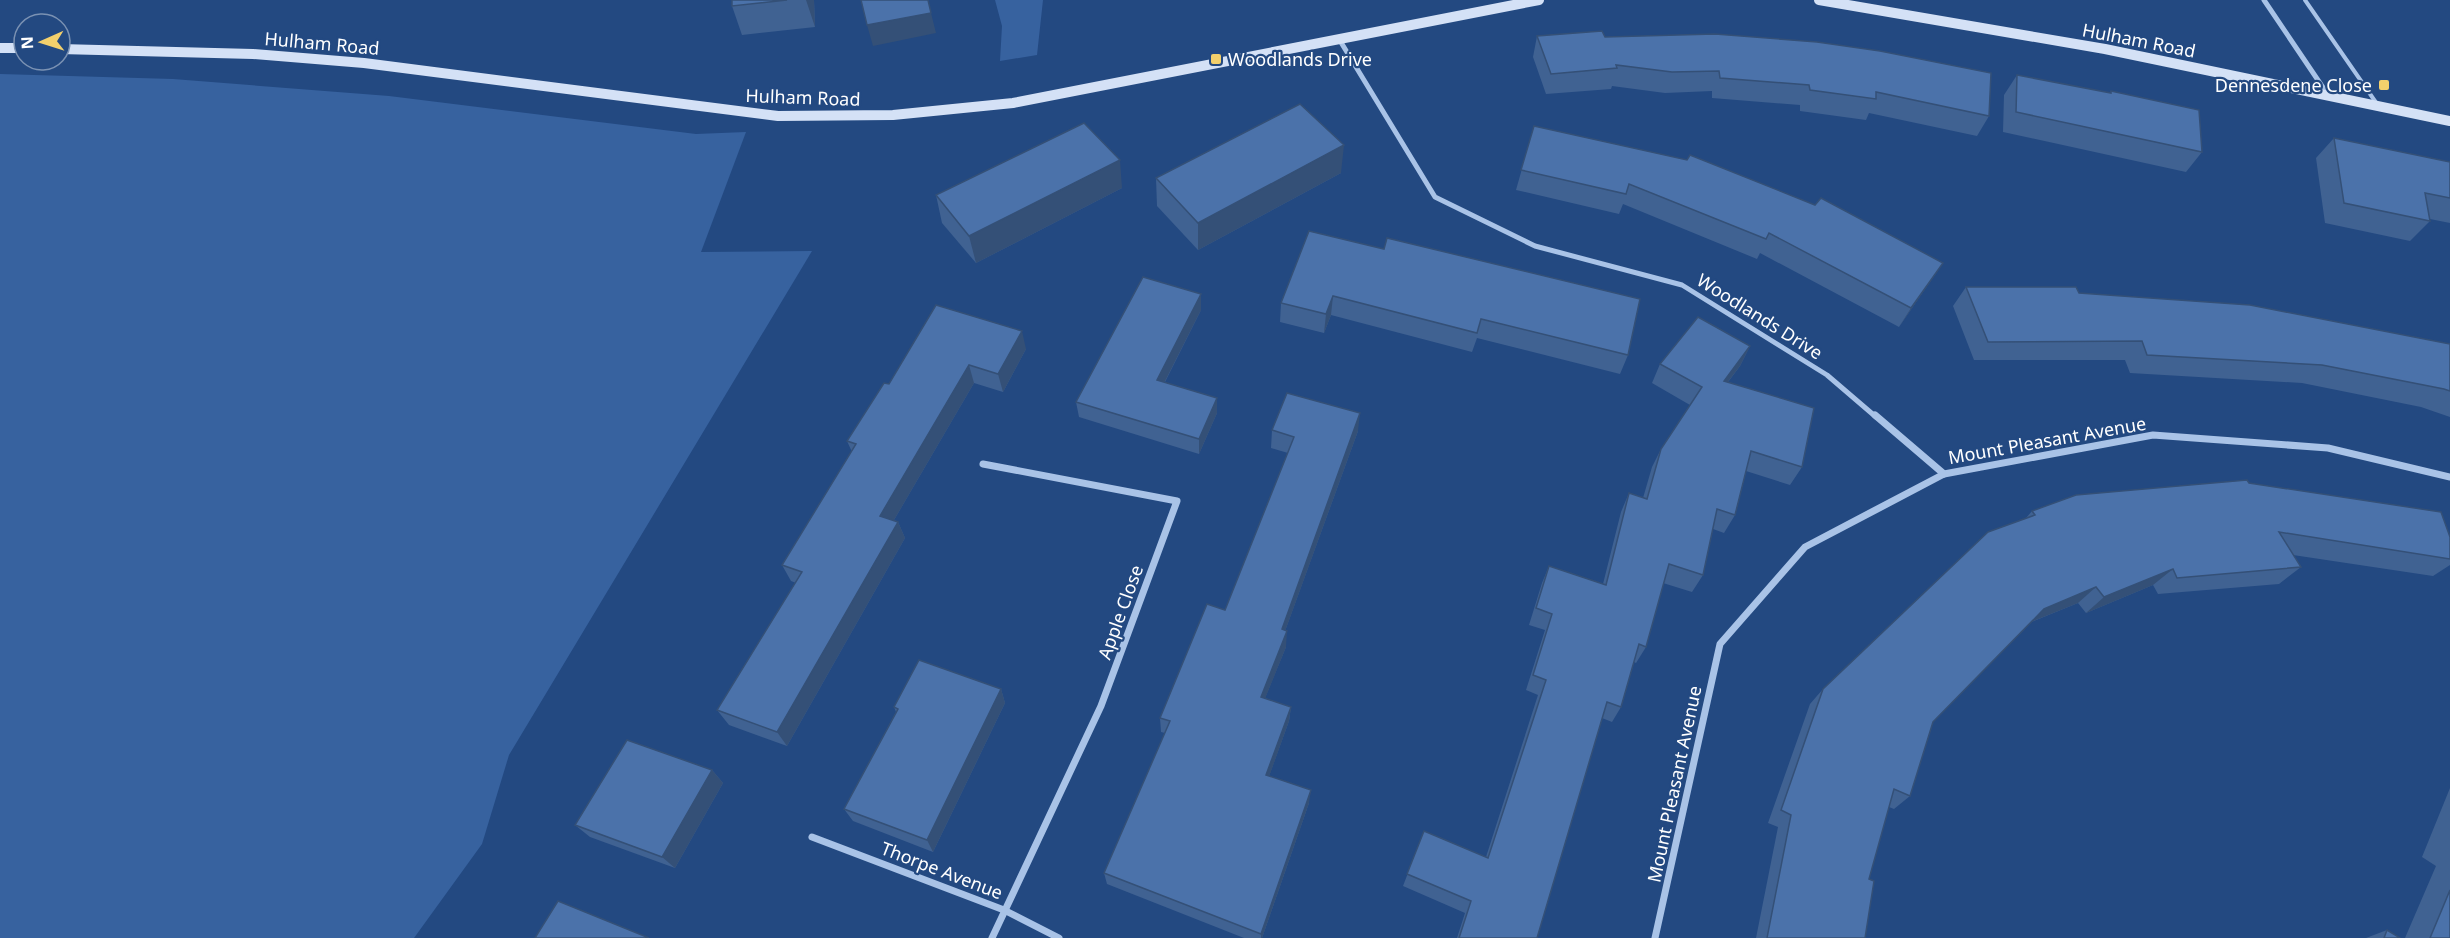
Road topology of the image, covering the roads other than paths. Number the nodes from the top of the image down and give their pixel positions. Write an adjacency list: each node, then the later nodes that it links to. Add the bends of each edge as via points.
1 (1539, 0): 5 (street, Hulham Road)
2 (1819, 0): 7 (street, Hulham Road, via 2105,49)
3 (2264, 0): 7 (street)
4 (2305, 0): 8 (lane)
5 (1339, 39): 6 (street, Hulham Road, via 1013,103 893,115 828,116 739,112 364,63 253,54); 11 (street, Woodlands Drive, via 1435,197 1535,246 1682,285 1827,375)
6 (72, 49)
7 (2328, 95): 8 (street, Hulham Road)
8 (2378, 106): 9 (street, Hulham Road)
9 (2450, 121)
10 (983, 464): 14 (street, Apple Close, via 1177,501 1101,706)
11 (1944, 474): 12 (street, Mount Pleasant Avenue, via 2153,435 2328,448); 17 (street, Mount Pleasant Avenue, via 1805,547 1720,644)
12 (2450, 477)
13 (812, 837): 14 (street, Thorpe Avenue)
14 (1004, 910): 15 (street); 16 (street, Thorpe Avenue)
15 (992, 938)
16 (1059, 938)
17 (1655, 938)

